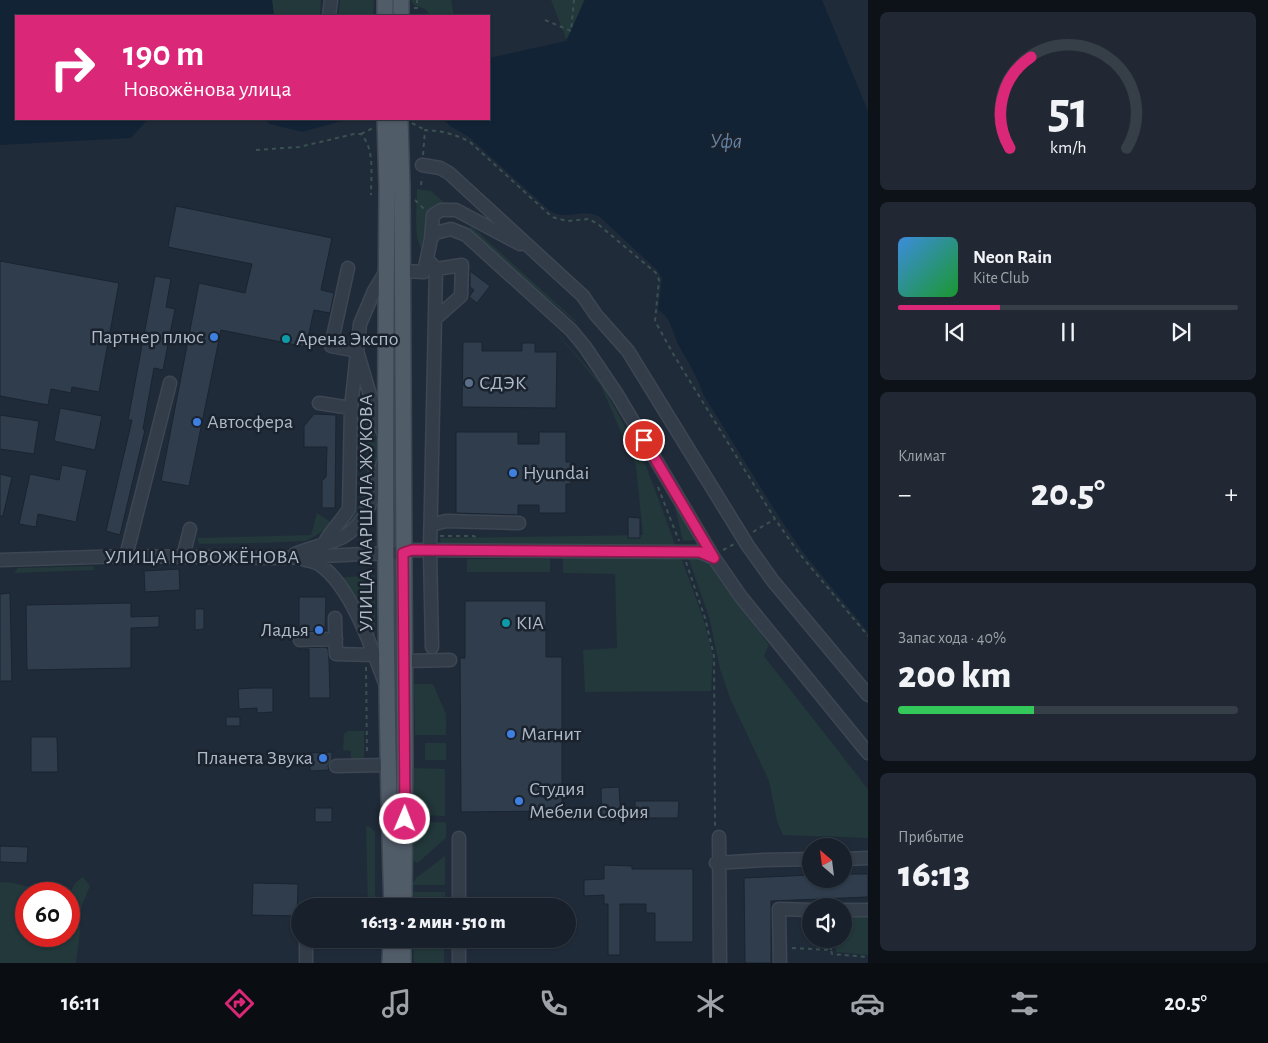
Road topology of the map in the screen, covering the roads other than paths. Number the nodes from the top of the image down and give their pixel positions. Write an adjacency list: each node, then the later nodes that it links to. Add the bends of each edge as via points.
1 (331, 0): 2 (street)
2 (329, 15)
3 (386, 120): 12 (main road, УЛИЦА МАРШАЛА ЖУКОВА, bridge)
4 (400, 120): 11 (main road, УЛИЦА МАРШАЛА ЖУКОВА, bridge)
5 (423, 161): 7 (street, via 449,173)
6 (431, 239): 7 (street, via 432,215 441,210 456,210); 8 (street); 27 (street, via 435,233 451,229 466,235 571,330 618,396)
7 (538, 253): 40 (street, via 583,296 596,316 628,351 748,546)
8 (427, 259): 10 (street); 11 (street, via 424,272)
9 (348, 268): 14 (street, via 332,346)
10 (436, 269): 13 (street); 13 (street, via 462,265 461,296)
11 (403, 271): 25 (main road, УЛИЦА МАРШАЛА ЖУКОВА)
12 (386, 272): 14 (street, via 360,324); 18 (main road, УЛИЦА МАРШАЛА ЖУКОВА)
13 (435, 319): 21 (street)
14 (357, 351): 17 (street); 18 (street)
15 (170, 383): 28 (street)
16 (320, 403): 17 (street)
17 (351, 408): 23 (street, via 349,508)
18 (385, 436): 19 (main road, УЛИЦА МАРШАЛА ЖУКОВА)
19 (385, 457): 23 (street, via 371,504 358,524 344,536); 26 (main road, УЛИЦА МАРШАЛА ЖУКОВА)
20 (519, 524): 21 (street, via 446,521)
21 (431, 525): 24 (street)
22 (190, 529): 29 (street)
23 (325, 542): 30 (street)
24 (430, 550): 25 (street, УЛИЦА НОВОЖЁНОВА); 27 (street, УЛИЦА НОВОЖЁНОВА); 35 (street)
25 (403, 553): 26 (street, УЛИЦА НОВОЖЁНОВА); 38 (main road, УЛИЦА МАРШАЛА ЖУКОВА)
26 (385, 554): 30 (street, УЛИЦА НОВОЖЁНОВА); 39 (main road, УЛИЦА МАРШАЛА ЖУКОВА)
27 (719, 554): 41 (street, via 741,597)
28 (126, 556): 29 (street, УЛИЦА НОВОЖЁНОВА); 31 (street, УЛИЦА НОВОЖЁНОВА)
29 (183, 557): 30 (street, УЛИЦА НОВОЖЁНОВА)
30 (283, 558): 36 (street, via 305,559 331,574 354,610)
31 (0, 560)
32 (335, 618): 33 (street)
33 (336, 639): 34 (street); 36 (street, via 336,654)
34 (300, 640)
35 (432, 647)
36 (370, 655): 39 (street)
37 (450, 660): 38 (street)
38 (405, 661): 51 (main road, УЛИЦА МАРШАЛА ЖУКОВА)
39 (387, 689): 42 (main road, УЛИЦА МАРШАЛА ЖУКОВА)
40 (868, 695)
41 (868, 753)
42 (387, 765): 43 (street); 50 (main road, УЛИЦА МАРШАЛА ЖУКОВА)
43 (336, 766)
44 (717, 837): 49 (street)
45 (459, 838): 52 (street)
46 (852, 858): 47 (street)
47 (868, 858)
48 (802, 859): 49 (street)
49 (718, 863): 64 (street)
50 (392, 898)
51 (404, 898)
52 (459, 898)
53 (802, 910): 65 (street, via 779,909)
54 (852, 910): 55 (street)
55 (868, 910)
56 (306, 948): 60 (street)
57 (391, 948): 61 (main road)
58 (403, 948): 62 (main road)
59 (459, 948): 63 (street)
60 (306, 963)
61 (390, 963)
62 (403, 963)
63 (459, 963)
64 (720, 963)
65 (780, 963)

